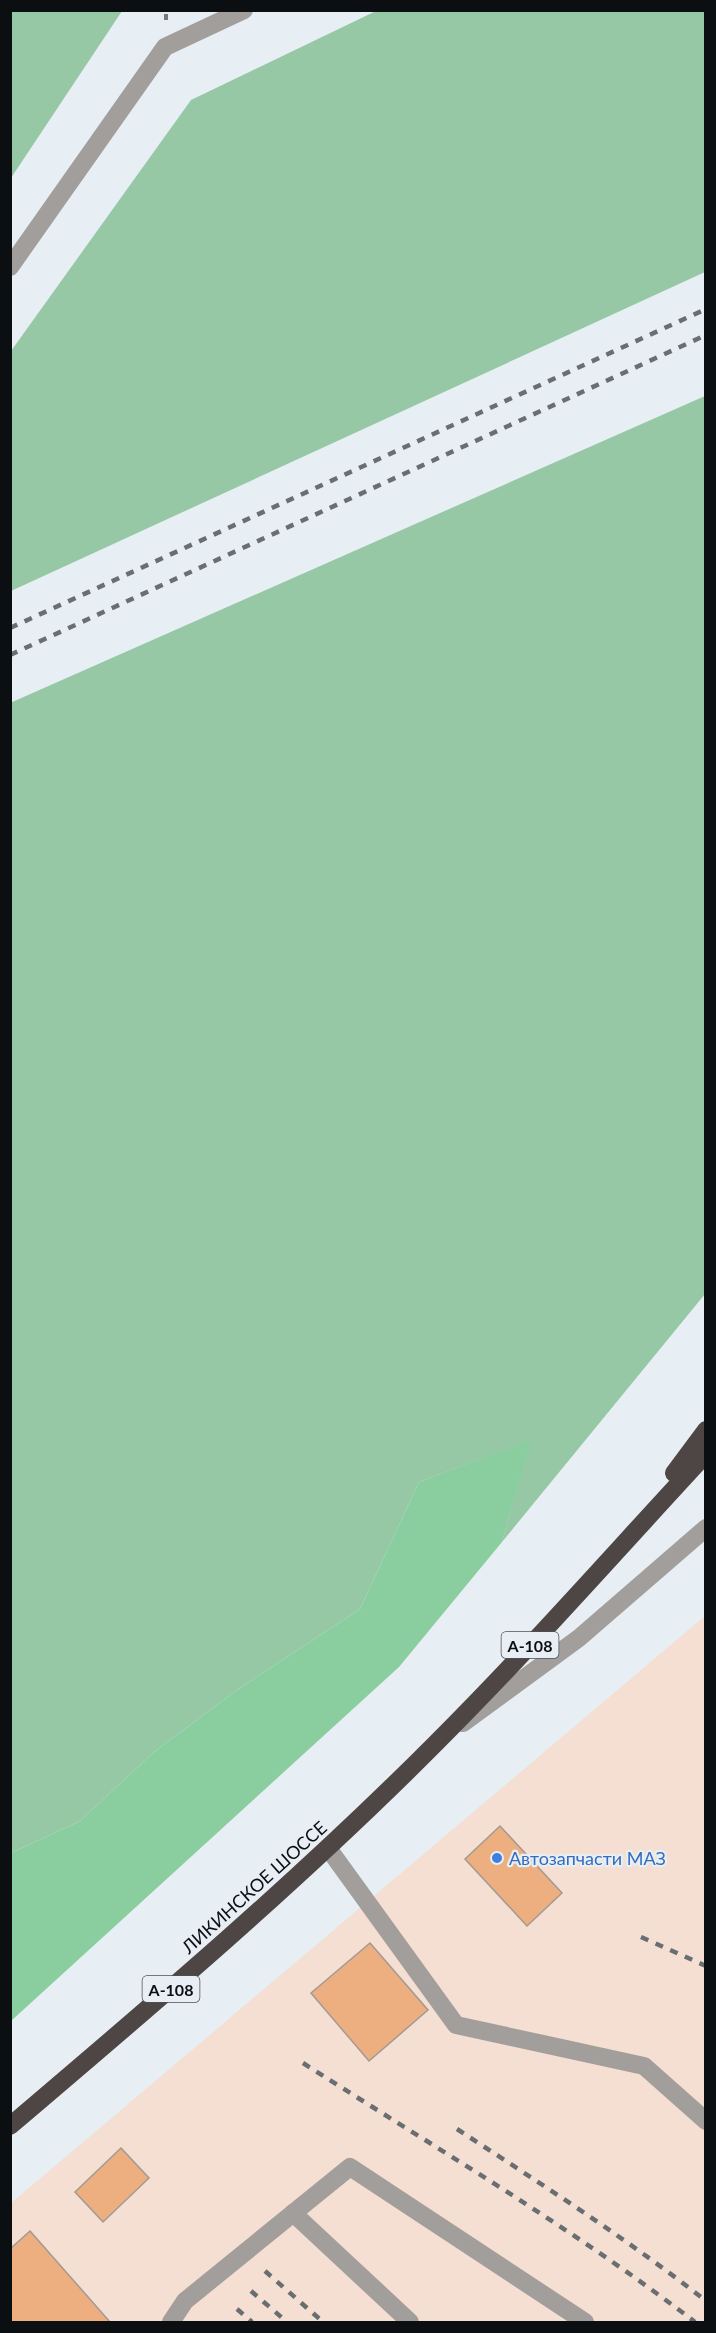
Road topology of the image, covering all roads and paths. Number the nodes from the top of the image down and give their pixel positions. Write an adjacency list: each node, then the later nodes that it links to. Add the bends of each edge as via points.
1 (244, 10): 2 (street, via 165,47)
2 (10, 267)
3 (705, 1430): 6 (highway, ЛИКИНСКОЕ ШОССЕ / А-108)
4 (705, 1454): 6 (highway, ЛИКИНСКОЕ ШОССЕ / А-108)
5 (705, 1528): 7 (street, ЛИКИНСКОЕ ШОССЕ, via 579,1638)
6 (620, 1547): 7 (highway, ЛИКИНСКОЕ ШОССЕ / А-108)
7 (437, 1742): 8 (highway, ЛИКИНСКОЕ ШОССЕ / А-108)
8 (328, 1848): 9 (street, via 456,2025 644,2067); 10 (highway, ЛИКИНСКОЕ ШОССЕ / А-108, via 212,1954)
9 (705, 2121)
10 (10, 2126)
11 (293, 2214): 12 (street, via 185,2301); 13 (street); 14 (street, via 350,2167)
12 (171, 2322)
13 (410, 2322)
14 (585, 2322)

